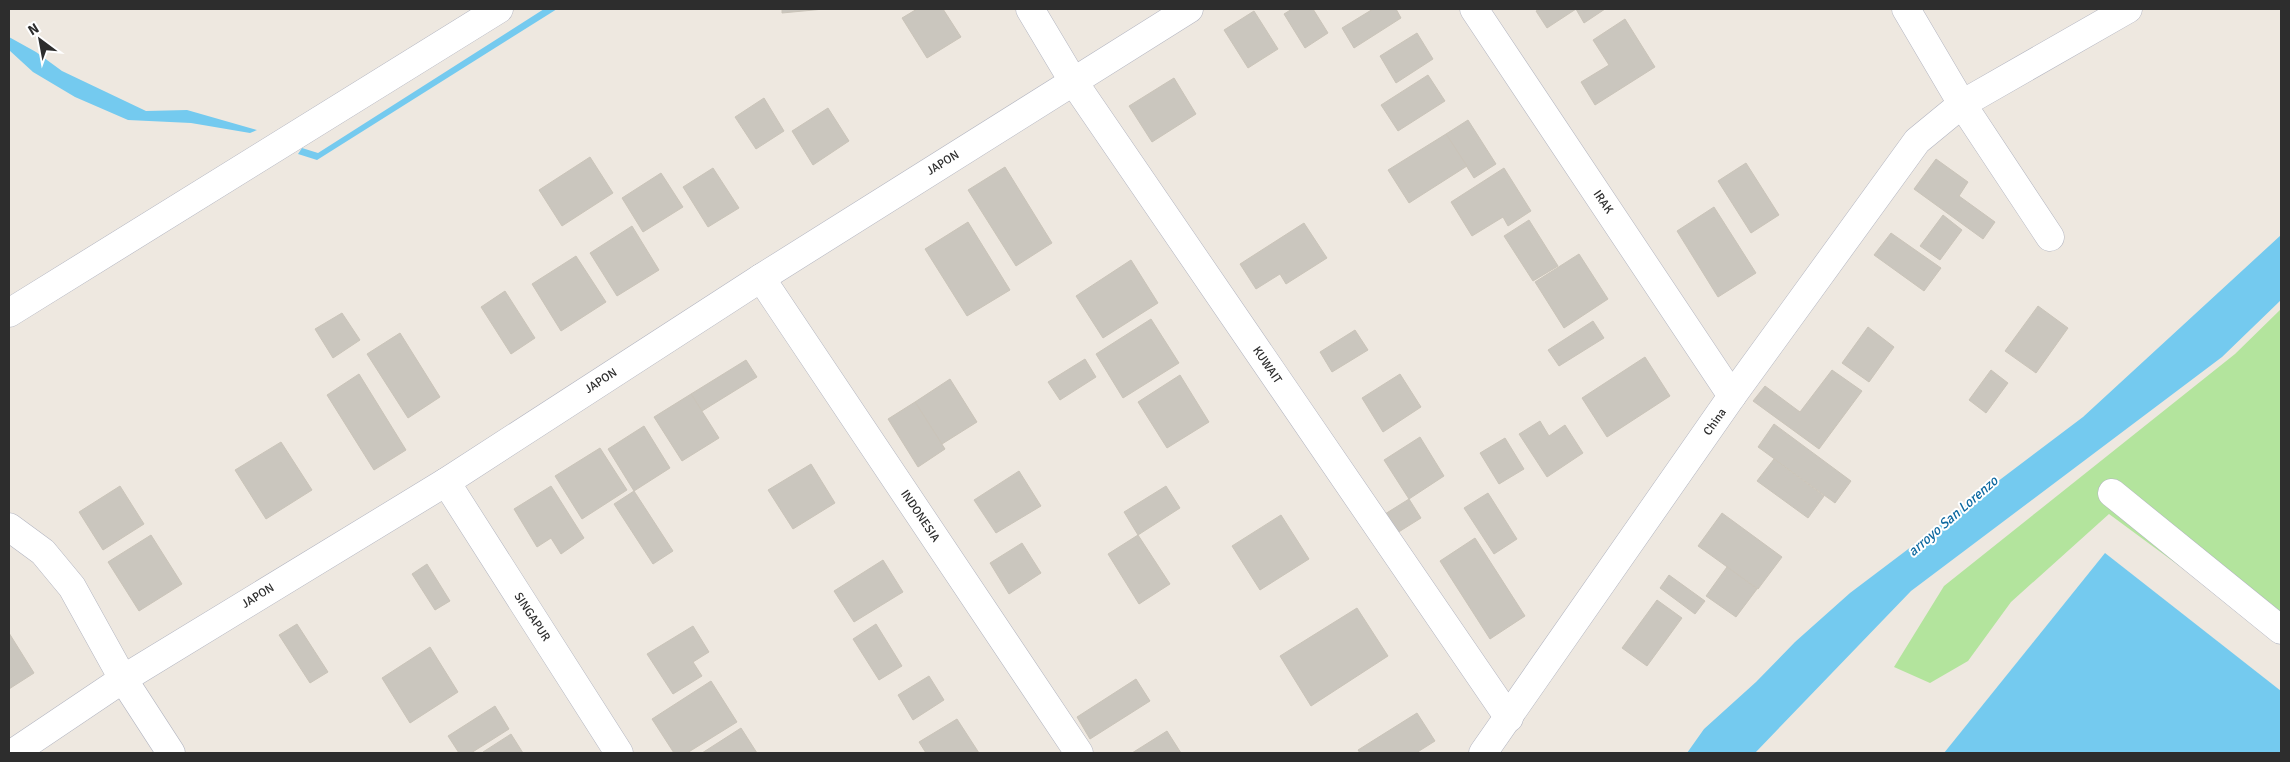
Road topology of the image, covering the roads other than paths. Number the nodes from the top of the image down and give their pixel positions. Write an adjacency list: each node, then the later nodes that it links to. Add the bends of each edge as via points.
1 (499, 9): 11 (street)
2 (1030, 9): 7 (street, KUWAIT)
3 (1189, 9): 7 (street, JAPON)
4 (1474, 9): 12 (street, IRAK)
5 (1906, 9): 8 (street)
6 (2128, 9): 8 (street, China)
7 (1073, 82): 10 (street, JAPON); 18 (street, KUWAIT)
8 (1962, 104): 9 (street); 12 (street, China, via 1917,141 1903,157)
9 (2050, 237)
10 (762, 278): 13 (street, JAPON); 22 (street, INDONESIA)
11 (9, 312)
12 (1732, 396): 18 (street, China)
13 (446, 482): 17 (street, JAPON); 21 (street, SINGAPUR)
14 (2112, 493): 16 (street)
15 (9, 527): 17 (street, via 43,552 72,587)
16 (2281, 630)
17 (123, 679): 19 (street, JAPON); 20 (street)
18 (1508, 718): 23 (street, China)
19 (13, 753)
20 (171, 753)
21 (619, 753)
22 (1079, 753)
23 (1483, 753)

